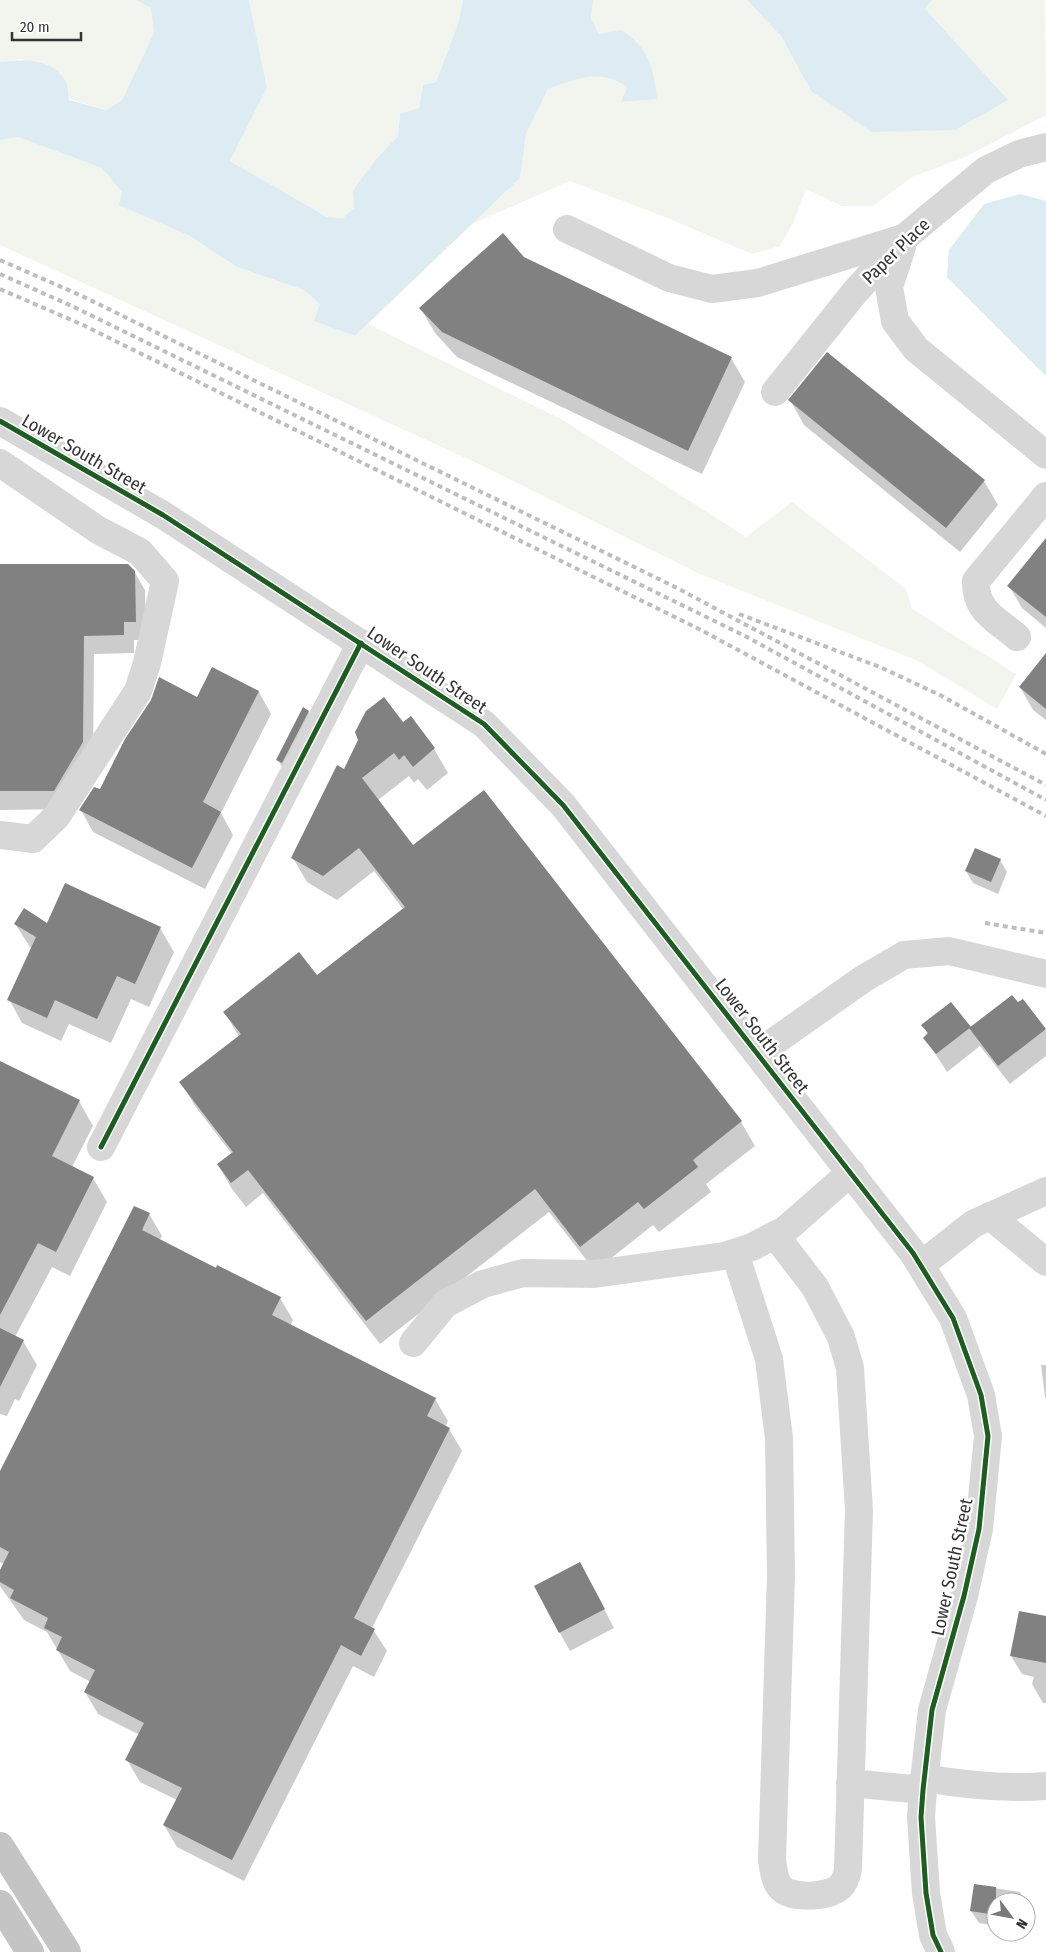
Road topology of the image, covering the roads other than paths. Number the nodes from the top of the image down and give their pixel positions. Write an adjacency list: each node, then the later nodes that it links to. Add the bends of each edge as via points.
1 (1046, 147): 3 (street, Paper Place, via 1019,154 986,170)
2 (567, 229): 3 (street, via 668,278 712,289 758,283)
3 (904, 238): 4 (street, Paper Place, via 855,292); 6 (street, via 889,287 895,321 916,349)
4 (775, 392)
5 (0, 421): 10 (street, Lower South Street, via 163,516)
6 (1046, 455)
7 (0, 463): 11 (street, via 98,530 140,552 165,581 138,691 99,753 56,817 33,839)
8 (1046, 496): 9 (street, via 976,581 975,596 980,606)
9 (1017, 637)
10 (361, 643): 13 (street, Lower South Street, via 484,724 562,804); 14 (street)
11 (0, 835)
12 (1046, 974): 13 (street, via 949,951 904,955)
13 (758, 1053): 15 (street, Lower South Street)
14 (101, 1147)
15 (852, 1172): 18 (street, via 786,1230); 21 (street, Lower South Street)
16 (1046, 1191): 17 (street)
17 (990, 1216): 20 (street); 21 (street, via 973,1224)
18 (775, 1235): 19 (street); 23 (street, via 815,1287 842,1337 850,1368 859,1510)
19 (735, 1253): 22 (street, via 594,1274 522,1273 490,1282 445,1304); 23 (street, via 769,1359 779,1438 781,1575 772,1861 778,1882 786,1892 793,1895 828,1894 842,1885 848,1869)
20 (1046, 1262)
21 (921, 1265): 24 (street, Lower South Street, via 953,1318 981,1395 988,1436 979,1529 932,1710)
22 (413, 1342)
23 (850, 1783): 24 (street)
24 (924, 1784): 25 (street); 32 (street, Lower South Street, via 921,1817 926,1894 933,1935)
25 (1046, 1786)
26 (0, 1839): 28 (highway)
27 (0, 1846): 28 (highway)
28 (22, 1882): 31 (highway)
29 (0, 1904): 30 (highway)
30 (30, 1952)
31 (67, 1952)
32 (941, 1952)

